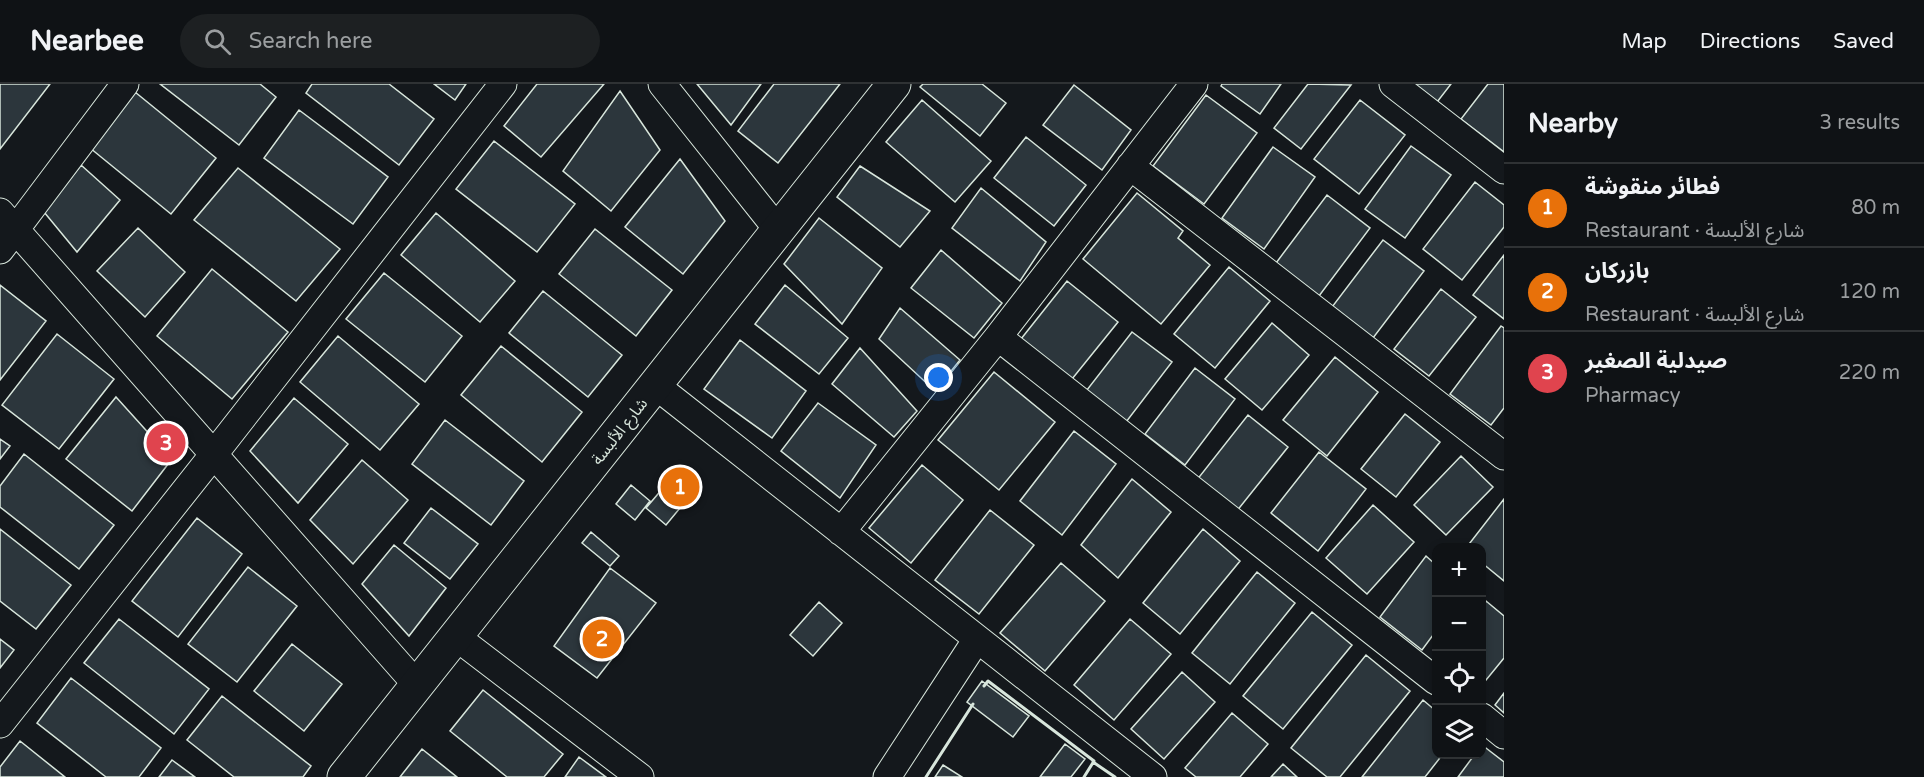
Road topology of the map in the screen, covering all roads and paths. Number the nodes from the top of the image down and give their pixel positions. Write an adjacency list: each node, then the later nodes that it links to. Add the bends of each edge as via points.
1 (125, 84): 9 (street)
2 (503, 84): 13 (street)
3 (662, 84): 10 (street)
4 (894, 84): 10 (main road, شارع الألبسة)
5 (1194, 84): 7 (street)
6 (1393, 84): 8 (street)
7 (1130, 166): 11 (street); 14 (street)
8 (1504, 170)
9 (5, 230): 13 (street)
10 (778, 230): 12 (main road, شارع الألبسة)
11 (998, 338): 15 (street); 18 (street)
12 (655, 385): 15 (street); 16 (main road, شارع الألبسة)
13 (214, 454): 19 (street); 21 (street)
14 (1504, 456)
15 (841, 532): 17 (street)
16 (455, 636): 19 (main road, شارع الألبسة); 24 (street)
17 (977, 639): 25 (street); 26 (street)
18 (1432, 677)
19 (417, 685): 23 (main road, شارع الألبسة)
20 (1486, 720): 22 (street)
21 (0, 724)
22 (1504, 735)
23 (344, 777)
24 (640, 777)
25 (887, 777)
26 (1153, 777)

